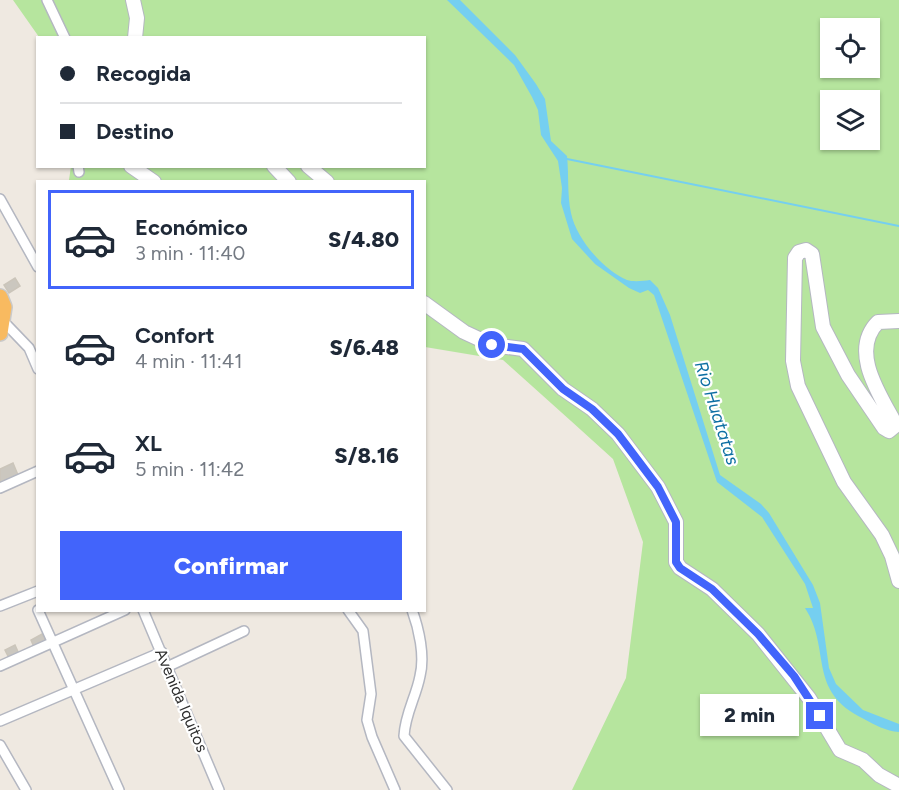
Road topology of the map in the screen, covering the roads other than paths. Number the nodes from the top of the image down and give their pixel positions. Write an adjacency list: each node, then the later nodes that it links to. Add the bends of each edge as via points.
1 (46, 0): 3 (street)
2 (133, 0): 4 (main road)
3 (64, 36)
4 (135, 36)
5 (135, 168): 8 (main road)
6 (276, 168): 9 (main road)
7 (310, 168): 10 (main road)
8 (151, 180)
9 (287, 180)
10 (325, 180)
11 (0, 199): 12 (street)
12 (36, 263)
13 (0, 297): 16 (highway, via 4,307)
14 (426, 304): 36 (main road, via 464,332 492,345 523,349 563,389 618,434 658,487 676,522 676,562 680,568 712,589 758,634 804,691 840,750 863,759 879,775)
15 (899, 321): 20 (main road, via 878,322 868,331 864,346 870,373 896,425 889,430 848,375 822,327 812,254 806,250 795,258 793,361 798,386 844,482 882,535)
16 (2, 328): 17 (street)
17 (33, 350)
18 (36, 472): 19 (street)
19 (0, 488)
20 (899, 581)
21 (34, 592): 22 (street)
22 (0, 606)
23 (39, 612): 29 (street)
24 (121, 612): 29 (street)
25 (144, 612): 30 (street, Avenida Iquitos)
26 (349, 612): 40 (street, via 363,631 371,694 367,720)
27 (412, 612): 41 (street, via 422,658 421,676 405,720 404,736)
28 (244, 631): 32 (street)
29 (53, 644): 31 (street); 33 (street)
30 (162, 652): 32 (street, Avenida Iquitos); 33 (street)
31 (0, 666)
32 (169, 666): 39 (street, Avenida Iquitos)
33 (75, 692): 34 (street); 38 (street)
34 (0, 721)
35 (0, 745): 37 (street)
36 (899, 786)
37 (26, 790)
38 (119, 790)
39 (219, 790)
40 (395, 790)
41 (447, 790)

